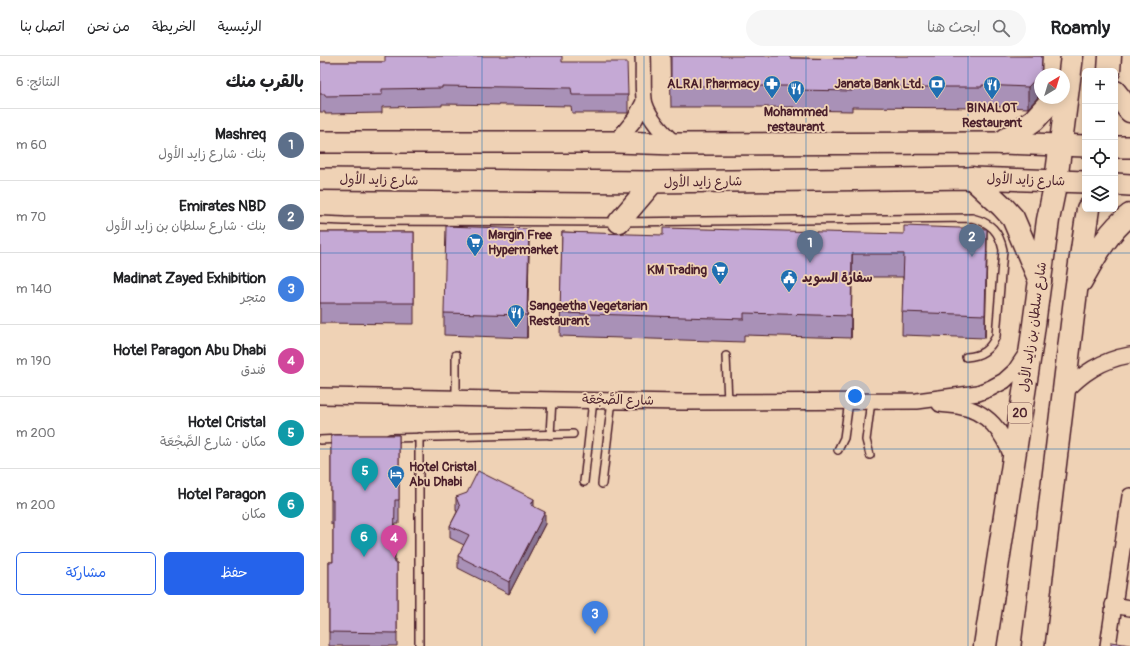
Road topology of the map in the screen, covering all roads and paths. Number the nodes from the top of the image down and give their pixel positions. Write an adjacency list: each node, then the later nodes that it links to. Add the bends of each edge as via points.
1 (644, 56): 7 (street)
2 (1072, 56): 4 (main road, شارع سلطان بن زايد الأول / 20)
3 (1110, 56): 5 (main road)
4 (1070, 68)
5 (1109, 68)
6 (1118, 96): 10 (main road)
7 (644, 102): 12 (street, via 635,120); 13 (street, via 654,121)
8 (1049, 104): 14 (main road, via 1034,120)
9 (1065, 104): 15 (main road, شارع سلطان بن زايد الأول / 20)
10 (1130, 111)
11 (320, 142): 12 (main road)
12 (616, 142): 13 (main road)
13 (675, 144): 14 (main road)
14 (1001, 144): 15 (main road)
15 (1061, 145): 16 (main road); 21 (main road, شارع سلطان بن زايد الأول / 20)
16 (1082, 146)
17 (1118, 147): 18 (main road)
18 (1130, 147)
19 (972, 178): 21 (main road, شارع زايد الأول); 22 (main road, شارع زايد الأول); 30 (main road, via 1013,218)
20 (320, 179): 22 (main road, شارع زايد الأول)
21 (1056, 181): 23 (main road, شارع زايد الأول); 30 (main road, شارع سلطان بن زايد الأول / 20)
22 (653, 182): 29 (main road)
23 (1082, 182)
24 (1118, 184): 25 (main road)
25 (1130, 185)
26 (1088, 212): 31 (main road)
27 (1130, 216): 31 (main road, via 1112,232)
28 (320, 220): 29 (lane)
29 (619, 222): 36 (lane, via 967,218 981,220 997,232 1003,250 996,336 988,350)
30 (1040, 281): 32 (main road, شارع سلطان بن زايد الأول / 20)
31 (1076, 291): 37 (main road)
32 (1031, 347): 44 (street, شارع الصَّجْعَة, via 1015,371 991,388 978,393); 55 (main road, شارع سلطان بن زايد الأول / 20)
33 (456, 355): 39 (lane)
34 (1130, 355): 37 (street, via 1102,363 1088,371)
35 (726, 356): 45 (lane)
36 (966, 357)
37 (1063, 394): 63 (main road)
38 (320, 396): 39 (street, شارع الصَّجْعَة)
39 (456, 397): 40 (street, شارع الصَّجْعَة)
40 (552, 399): 41 (street, شارع الصَّجْعَة); 48 (lane)
41 (593, 400): 42 (street, شارع الصَّجْعَة); 56 (lane)
42 (612, 400): 45 (street, شارع الصَّجْعَة); 57 (lane)
43 (871, 401): 44 (street, شارع الصَّجْعَة); 46 (street, شارع الصَّجْعَة); 54 (lane, via 866,440)
44 (917, 401): 55 (street, شارع الصَّجْعَة, via 958,406 988,419 1008,444)
45 (728, 402): 46 (street, شارع الصَّجْعَة)
46 (849, 402): 53 (lane, via 844,438)
47 (574, 434): 48 (lane)
48 (550, 435): 49 (lane)
49 (419, 437): 50 (lane); 61 (lane)
50 (381, 438)
51 (351, 439): 52 (lane)
52 (320, 440)
53 (838, 450)
54 (870, 455)
55 (1013, 459): 62 (main road, شارع سلطان بن زايد الأول / 20)
56 (584, 482)
57 (602, 484)
58 (1130, 496): 59 (street)
59 (1113, 605): 60 (street); 64 (street)
60 (1130, 608)
61 (419, 646)
62 (985, 646)
63 (1033, 646)
64 (1108, 646)

